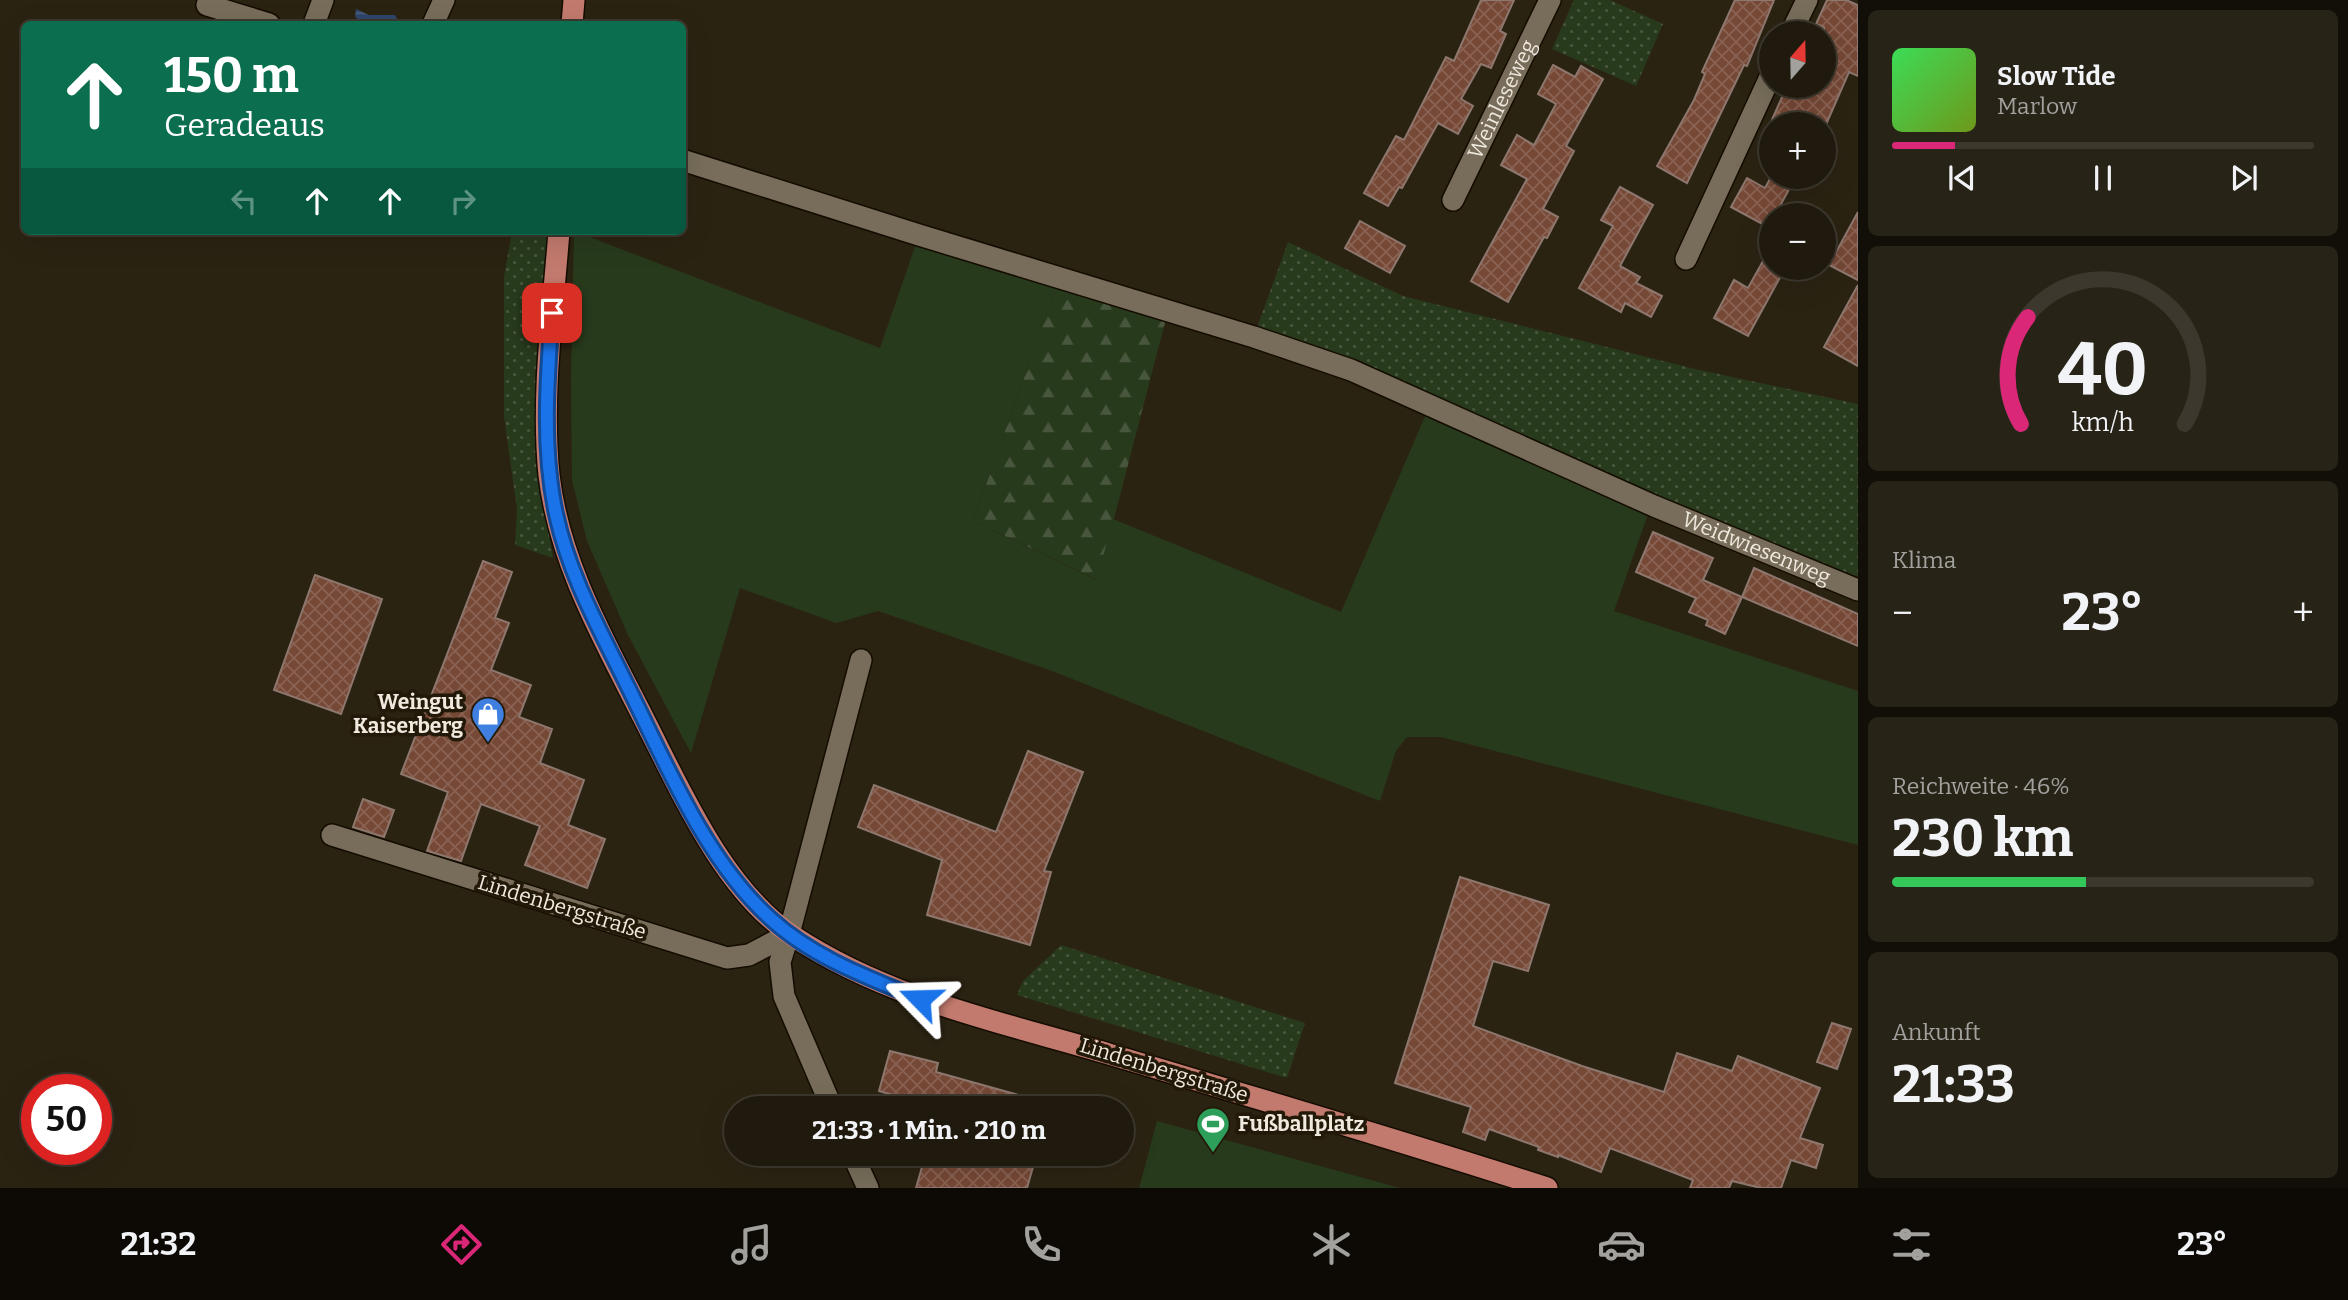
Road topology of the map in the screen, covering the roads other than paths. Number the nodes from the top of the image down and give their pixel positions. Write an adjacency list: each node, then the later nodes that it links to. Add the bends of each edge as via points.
1 (323, 0): 9 (street)
2 (444, 0): 10 (street)
3 (574, 0): 11 (main road)
4 (1550, 0): 15 (street, Weinleseweg)
5 (1807, 0): 12 (street)
6 (207, 5): 7 (street)
7 (231, 6): 8 (street)
8 (263, 21)
9 (315, 21)
10 (434, 21)
11 (572, 21)
12 (1797, 21)
13 (1760, 98): 17 (street)
14 (686, 161): 18 (street, Weidwiesenweg, via 1352,370 1654,506)
15 (1453, 200)
16 (559, 235): 21 (main road, Lindenbergstraße, via 547,442 549,476 564,546 592,613 701,827 745,891)
17 (1686, 259)
18 (1858, 590)
19 (861, 660): 21 (street)
20 (332, 835): 21 (street, Lindenbergstraße, via 727,958 749,955)
21 (789, 934): 22 (street, via 780,962 784,996); 25 (main road, Lindenbergstraße, via 849,969 920,999)
22 (827, 1096)
23 (858, 1166): 24 (street)
24 (868, 1188)
25 (1547, 1188)

